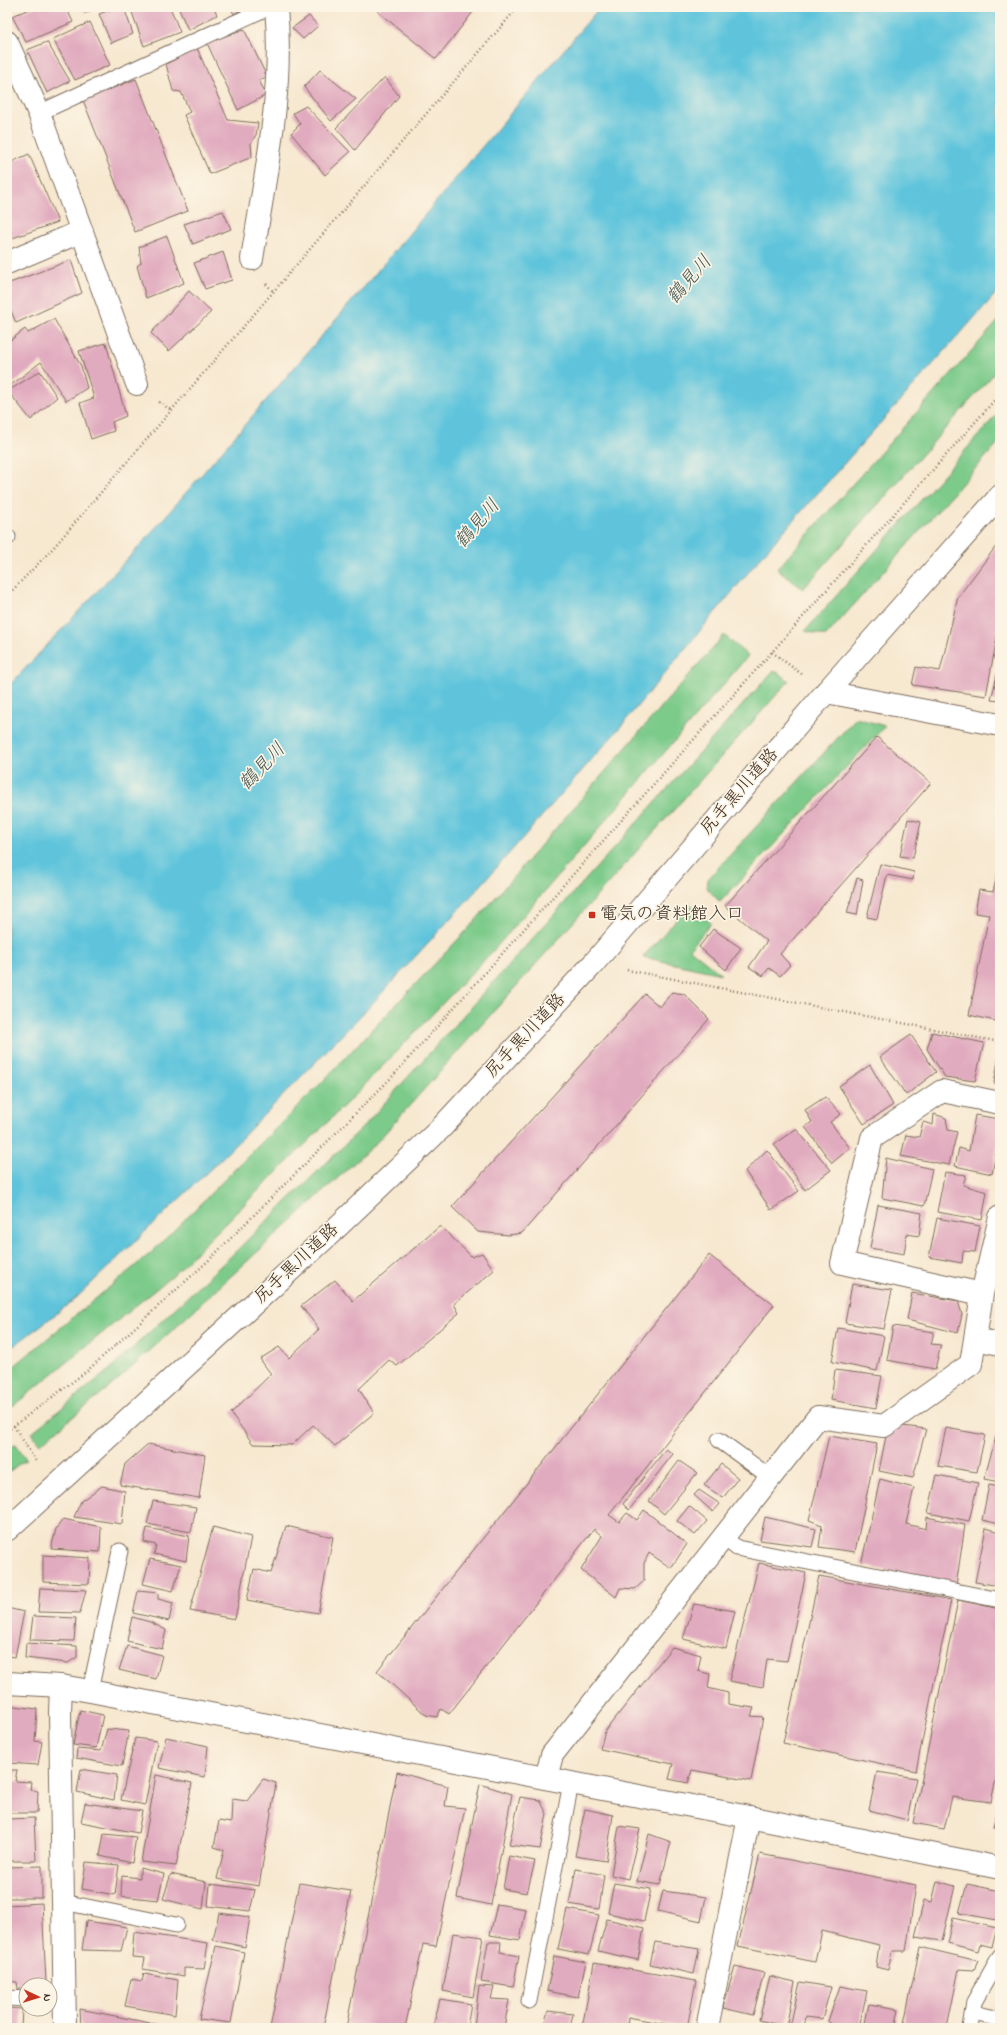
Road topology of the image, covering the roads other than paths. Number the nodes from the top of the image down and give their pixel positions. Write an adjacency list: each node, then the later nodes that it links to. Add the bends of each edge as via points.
1 (269, 7): 4 (lane)
2 (276, 7): 6 (street, via 275,115)
3 (7, 42): 4 (street)
4 (39, 113): 5 (street)
5 (82, 231): 7 (street); 8 (street)
6 (252, 259)
7 (7, 263)
8 (137, 384)
9 (1000, 496): 10 (street, 尻手黒川道路)
10 (826, 692): 11 (street); 19 (street, 尻手黒川道路, via 593,964 440,1129 332,1232)
11 (1000, 725)
12 (1000, 1103): 14 (street, via 942,1091 872,1138 842,1263)
13 (1000, 1217): 14 (street)
14 (982, 1294): 15 (street)
15 (975, 1339): 16 (street); 18 (street, via 970,1364 884,1426 818,1417)
16 (1000, 1344)
17 (719, 1440): 18 (lane)
18 (770, 1477): 20 (street)
19 (7, 1530)
20 (723, 1536): 22 (lane, via 737,1548); 26 (street, via 552,1755)
21 (120, 1551): 25 (lane)
22 (1000, 1600)
23 (7, 1683): 24 (street)
24 (61, 1686): 25 (street); 30 (street)
25 (90, 1690): 26 (street)
26 (546, 1778): 27 (street)
27 (572, 1783): 28 (street); 36 (lane)
28 (749, 1817): 29 (street); 41 (street)
29 (1000, 1868)
30 (63, 1902): 31 (lane); 33 (street)
31 (176, 1925)
32 (1000, 1956): 39 (lane, via 974,2002)
33 (58, 1985)
34 (7, 1998): 35 (lane)
35 (18, 1999)
36 (529, 2001)
37 (58, 2005): 40 (street)
38 (1000, 2019): 39 (lane)
39 (972, 2021)
40 (65, 2028)
41 (707, 2028)

